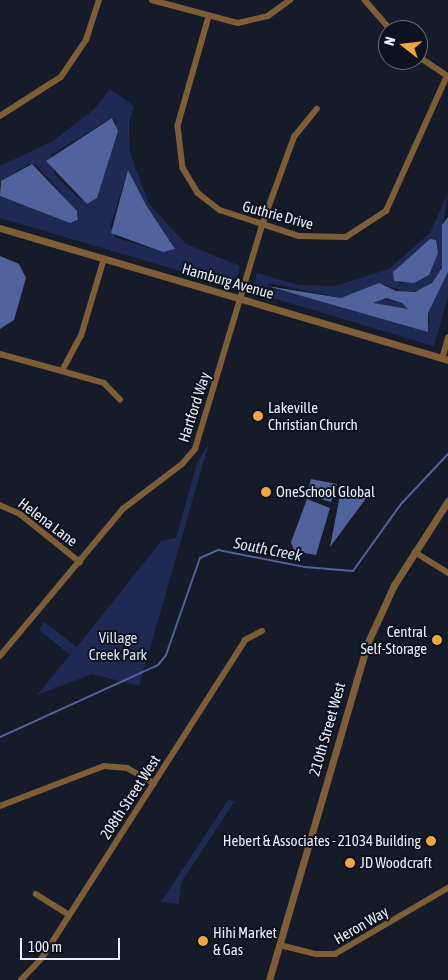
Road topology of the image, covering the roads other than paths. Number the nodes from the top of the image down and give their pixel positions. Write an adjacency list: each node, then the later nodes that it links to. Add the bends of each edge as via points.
1 (99, 0): 10 (street, via 86,40 61,76)
2 (152, 0): 5 (street)
3 (290, 0): 5 (street, via 254,21)
4 (365, 0): 6 (street)
5 (209, 17): 11 (street, Guthrie Drive, via 178,126 180,157 191,183 208,201)
6 (382, 20)
7 (428, 63): 8 (street)
8 (448, 76): 11 (street, Guthrie Drive, via 419,132 398,193 376,221 358,232 331,239)
9 (317, 108): 11 (street, Hartford Way, via 295,135)
10 (0, 116)
11 (262, 225): 14 (street, Hartford Way)
12 (0, 228): 13 (street, Hamburg Avenue)
13 (104, 259): 14 (street, Hamburg Avenue); 18 (street, via 81,336)
14 (240, 300): 17 (street, Hamburg Avenue); 23 (street, Hartford Way, via 195,449 182,464 128,504)
15 (448, 338): 17 (street)
16 (0, 354): 18 (street)
17 (445, 359)
18 (62, 371): 19 (street, via 104,383)
19 (120, 398)
20 (448, 501): 22 (street, 210th Street West)
21 (0, 505): 23 (street, Helena Lane, via 20,514)
22 (415, 552): 24 (street); 32 (street, 210th Street West, via 388,597 364,654)
23 (80, 562): 26 (street, Hartford Way)
24 (448, 574)
25 (262, 631): 27 (street, 208th Street West, via 245,640)
26 (0, 656)
27 (154, 783): 28 (street, via 127,768 104,766); 31 (street, 208th Street West)
28 (0, 806)
29 (448, 888): 32 (street, Heron Way, via 335,954 317,954)
30 (36, 894): 31 (street)
31 (69, 915): 33 (street, 208th Street West)
32 (280, 945): 34 (street, 210th Street West)
33 (21, 980)
34 (269, 980)

